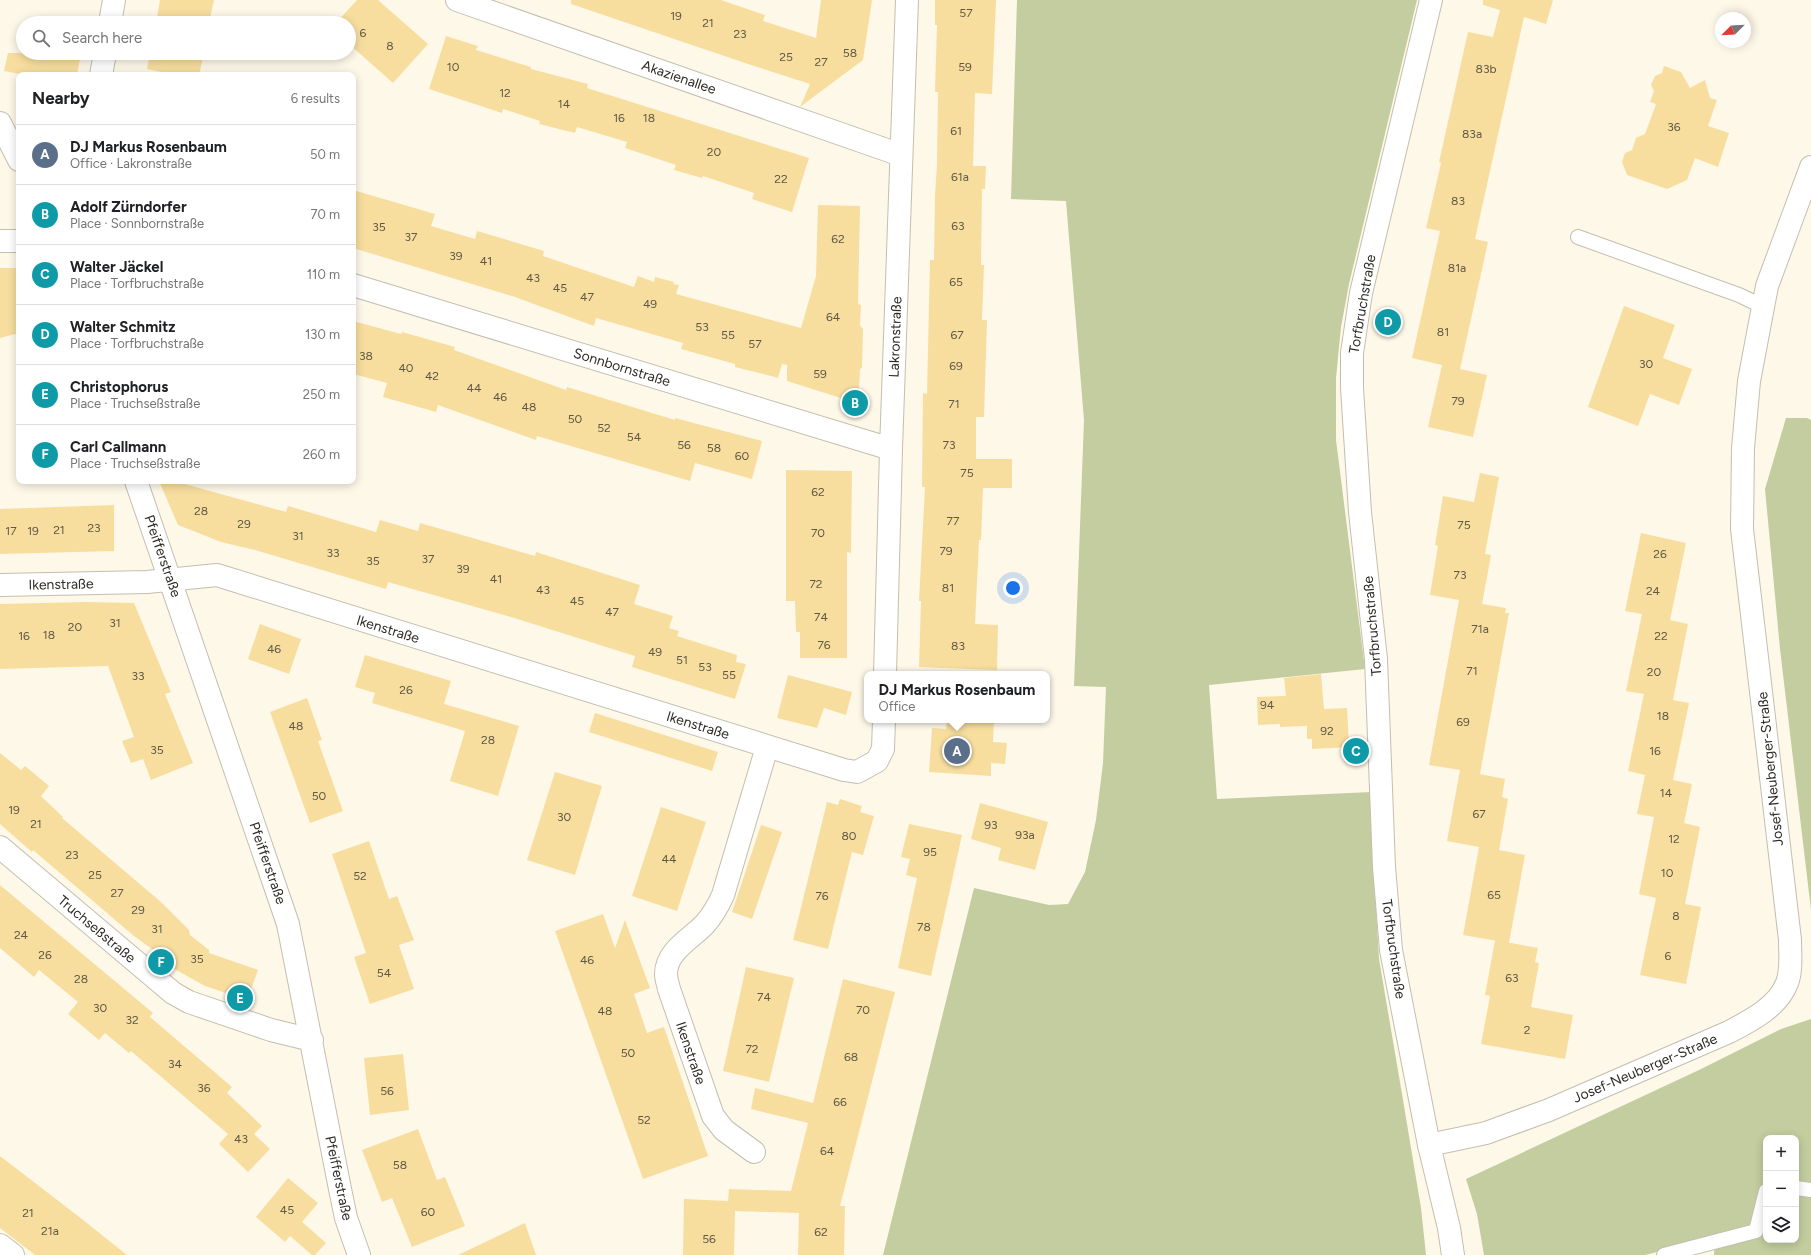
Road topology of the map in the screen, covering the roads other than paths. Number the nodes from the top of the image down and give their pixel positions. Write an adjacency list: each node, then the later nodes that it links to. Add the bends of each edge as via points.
1 (114, 0): 5 (street)
2 (457, 0): 10 (street, Akazienallee)
3 (906, 0): 10 (street, Lakronstraße)
4 (1431, 0): 26 (street, Torfbruchstraße, via 1361,293 1352,354 1360,512 1376,660 1384,868 1391,950)
5 (111, 16)
6 (104, 60): 7 (street)
7 (102, 72)
8 (0, 123): 9 (street)
9 (16, 154)
10 (901, 155): 17 (street, Lakronstraße)
11 (1811, 167): 16 (street, Josef-Neuberger-Straße, via 1767,286)
12 (1578, 237): 16 (lane, via 1739,295)
13 (0, 241): 14 (street)
14 (16, 241)
15 (356, 286): 17 (street, Sonnbornstraße)
16 (1764, 307): 26 (street, Josef-Neuberger-Straße, via 1749,381 1743,448 1742,529 1790,940 1787,984 1767,1008 1752,1020 1729,1032 1549,1110 1486,1133)
17 (891, 449): 21 (street, Lakronstraße)
18 (137, 484): 19 (street, Pfeifferstraße)
19 (172, 580): 20 (street, Ikenstraße); 23 (street, Ikenstraße, via 217,575); 25 (street, Pfeifferstraße, via 288,924)
20 (0, 585)
21 (885, 671)
22 (884, 723): 23 (street, Ikenstraße, via 883,749 877,761 857,772)
23 (767, 747): 27 (street, Ikenstraße, via 723,895 705,924 673,954 666,974 713,1116 724,1130)
24 (0, 847): 25 (street, Truchseßstraße, via 173,993 189,1002 271,1030)
25 (312, 1040): 33 (street, Pfeifferstraße, via 346,1218)
26 (1429, 1145): 34 (street, Torfbruchstraße)
27 (754, 1152)
28 (1799, 1188): 29 (lane)
29 (1811, 1190)
30 (1763, 1203): 35 (lane, via 1756,1231)
31 (0, 1245): 32 (street)
32 (13, 1255)
33 (359, 1255)
34 (1453, 1255)
35 (1664, 1255)

